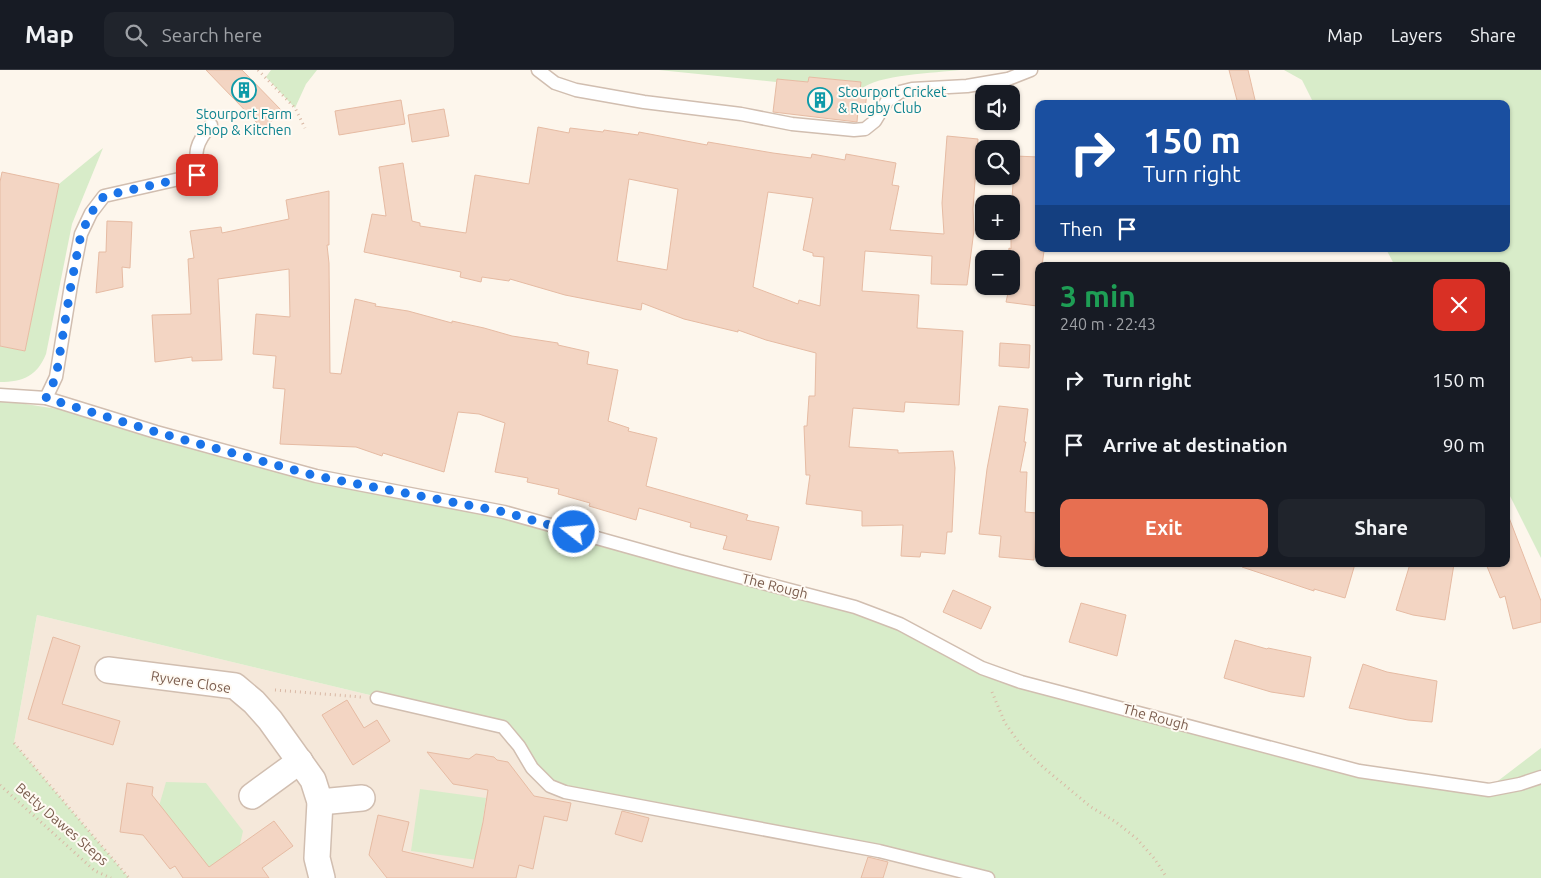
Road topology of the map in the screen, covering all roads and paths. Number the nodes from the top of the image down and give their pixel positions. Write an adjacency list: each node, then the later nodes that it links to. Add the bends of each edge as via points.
1 (258, 70): 5 (path, via 295,108)
2 (538, 70): 3 (lane, via 555,83 576,90 792,124 854,130 865,129 875,121 887,101 900,92 967,86 1008,79)
3 (1031, 70)
4 (211, 125): 7 (lane, via 201,137 195,154 197,175 104,196 91,213 81,234 56,377)
5 (305, 128)
6 (0, 395): 7 (lane, The Rough)
7 (46, 398): 8 (lane, The Rough, via 316,476 504,512 856,607 900,624)
8 (982, 668): 14 (lane, The Rough, via 1021,682 1359,771 1490,790); 23 (path, via 1005,723 1023,748 1091,807 1137,838)
9 (108, 670): 13 (street, Ryvere Close, via 234,686 270,720)
10 (272, 690): 11 (path)
11 (377, 698): 22 (lane, via 503,727 532,768 550,786 564,792 879,851)
12 (14, 743): 20 (path)
13 (300, 761): 16 (street); 18 (street, Ryvere Close, via 313,780)
14 (1541, 777)
15 (0, 785): 19 (path, Betty Dawes Steps, via 95,871)
16 (252, 796)
17 (362, 798): 18 (street)
18 (320, 802): 21 (street, Ryvere Close, via 317,858)
19 (111, 878)
20 (129, 878)
21 (322, 878)
22 (988, 878)
23 (1167, 878)

